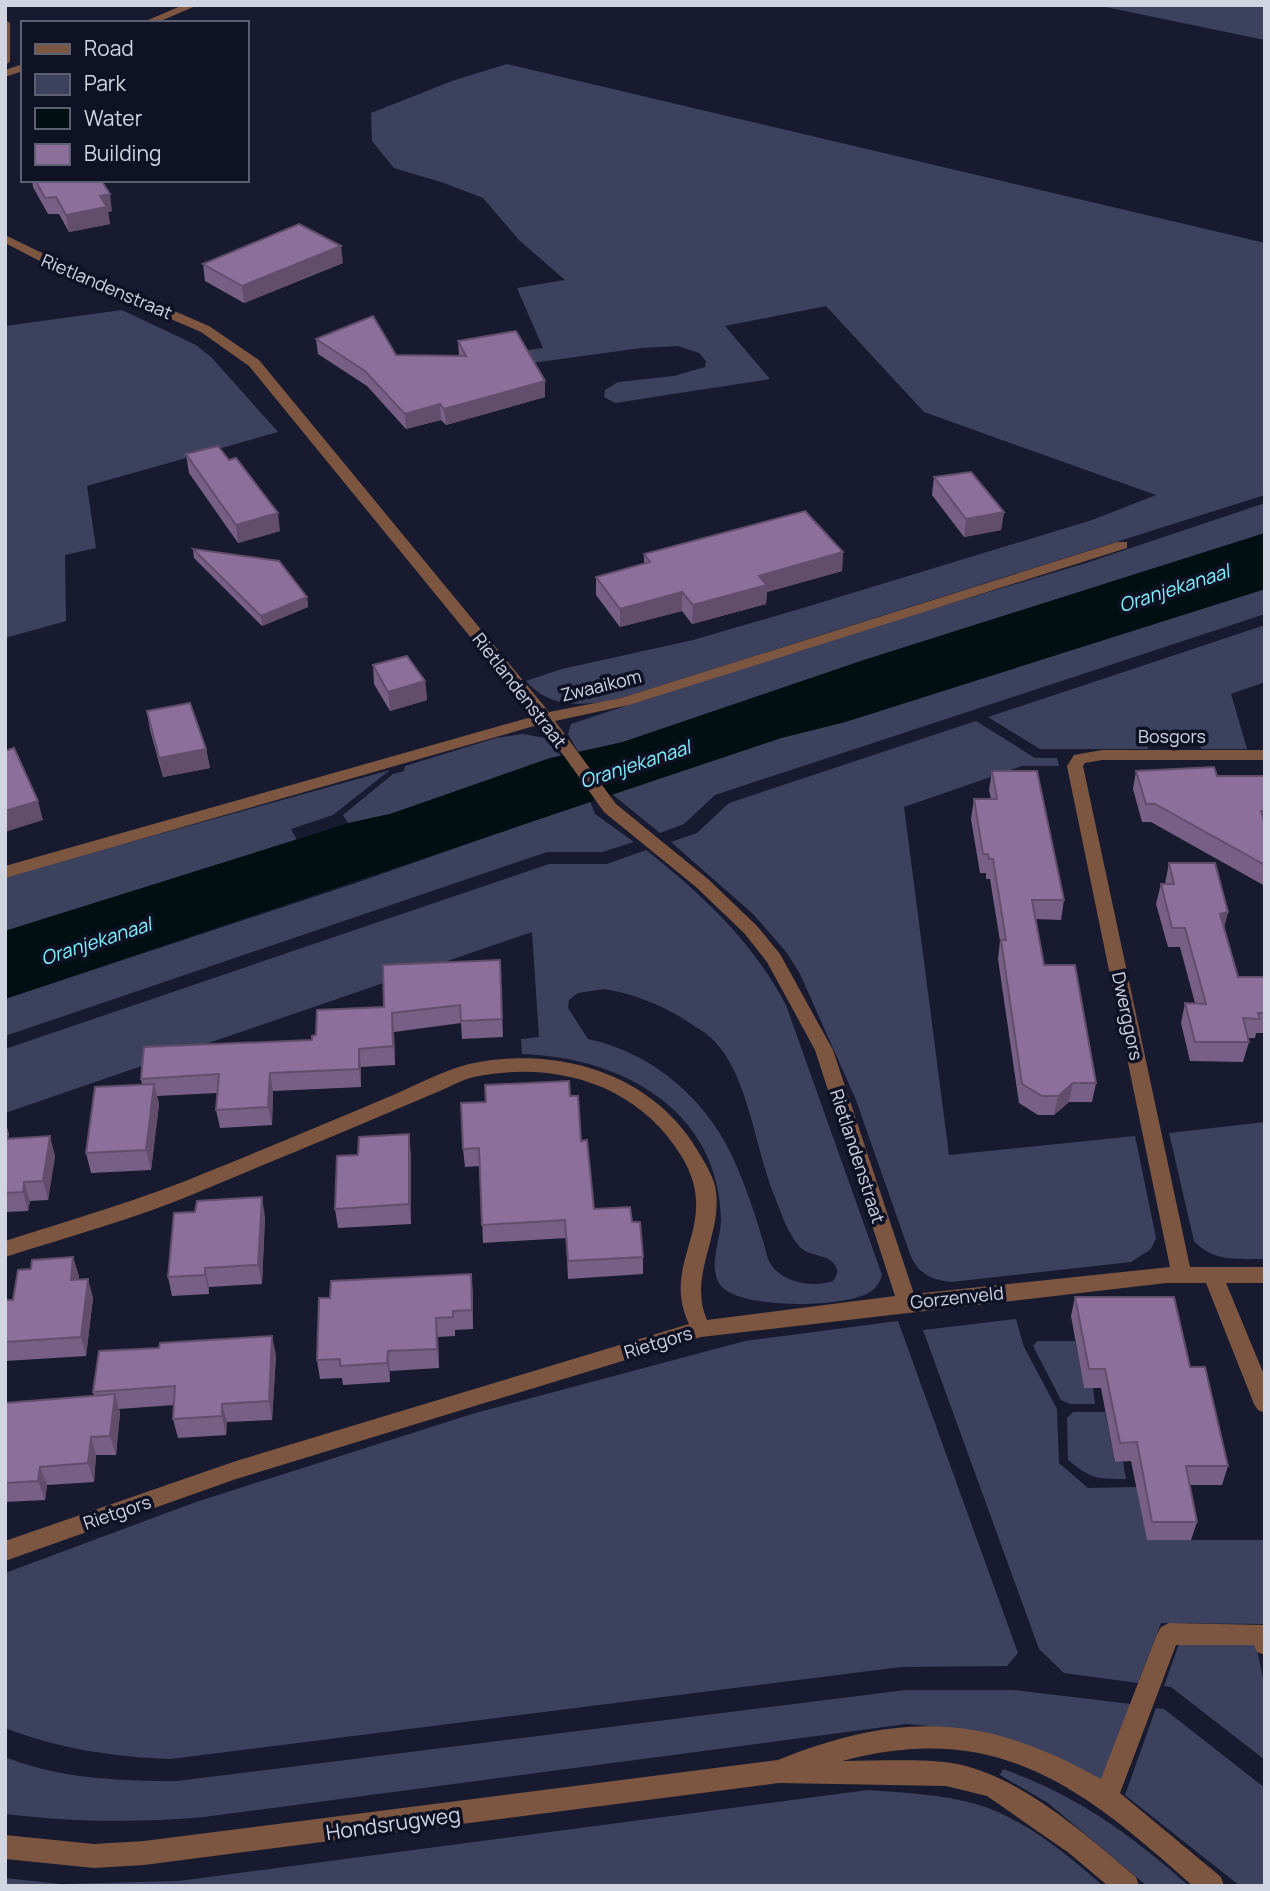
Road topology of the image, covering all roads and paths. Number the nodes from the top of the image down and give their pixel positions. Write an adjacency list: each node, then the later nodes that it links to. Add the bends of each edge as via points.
1 (193, 5): 2 (street)
2 (151, 21)
3 (5, 23): 4 (street)
4 (5, 62)
5 (21, 67): 6 (street)
6 (5, 74)
7 (5, 238): 9 (street, Rietlandenstraat, via 49,262 205,329 254,363)
8 (1122, 545): 9 (street, Zwaaikom, via 624,702)
9 (545, 718): 12 (street, Zwaaikom); 17 (street, Rietlandenstraat, via 610,808 702,883 774,958 824,1051)
10 (1265, 755): 11 (street, Bosgors, via 1102,755)
11 (1080, 759): 14 (street, Dwerggors, via 1075,766)
12 (5, 872)
13 (5, 1249): 18 (street, Rietgors, via 170,1196 470,1070 540,1065 602,1077 625,1088 653,1106 681,1138 705,1185 705,1231 689,1298)
14 (1182, 1275): 15 (street, Gorzenveld); 17 (street, Gorzenveld)
15 (1213, 1275): 16 (street, Gorzenveld); 19 (street)
16 (1265, 1275)
17 (907, 1303): 18 (street, Gorzenveld)
18 (701, 1329): 20 (street, Rietgors, via 236,1470)
19 (1265, 1404)
20 (5, 1550)
21 (1265, 1644): 23 (street, via 1263,1635 1169,1634)
22 (779, 1771): 23 (street, Hondsrugweg, via 874,1739 970,1738 1040,1757); 24 (street, Hondsrugweg, via 144,1853 94,1856); 25 (street, Hondsrugweg, via 946,1774 993,1786 1078,1844)
23 (1106, 1798): 26 (street, Hondsrugweg)
24 (5, 1847)
25 (1127, 1886)
26 (1212, 1886)

